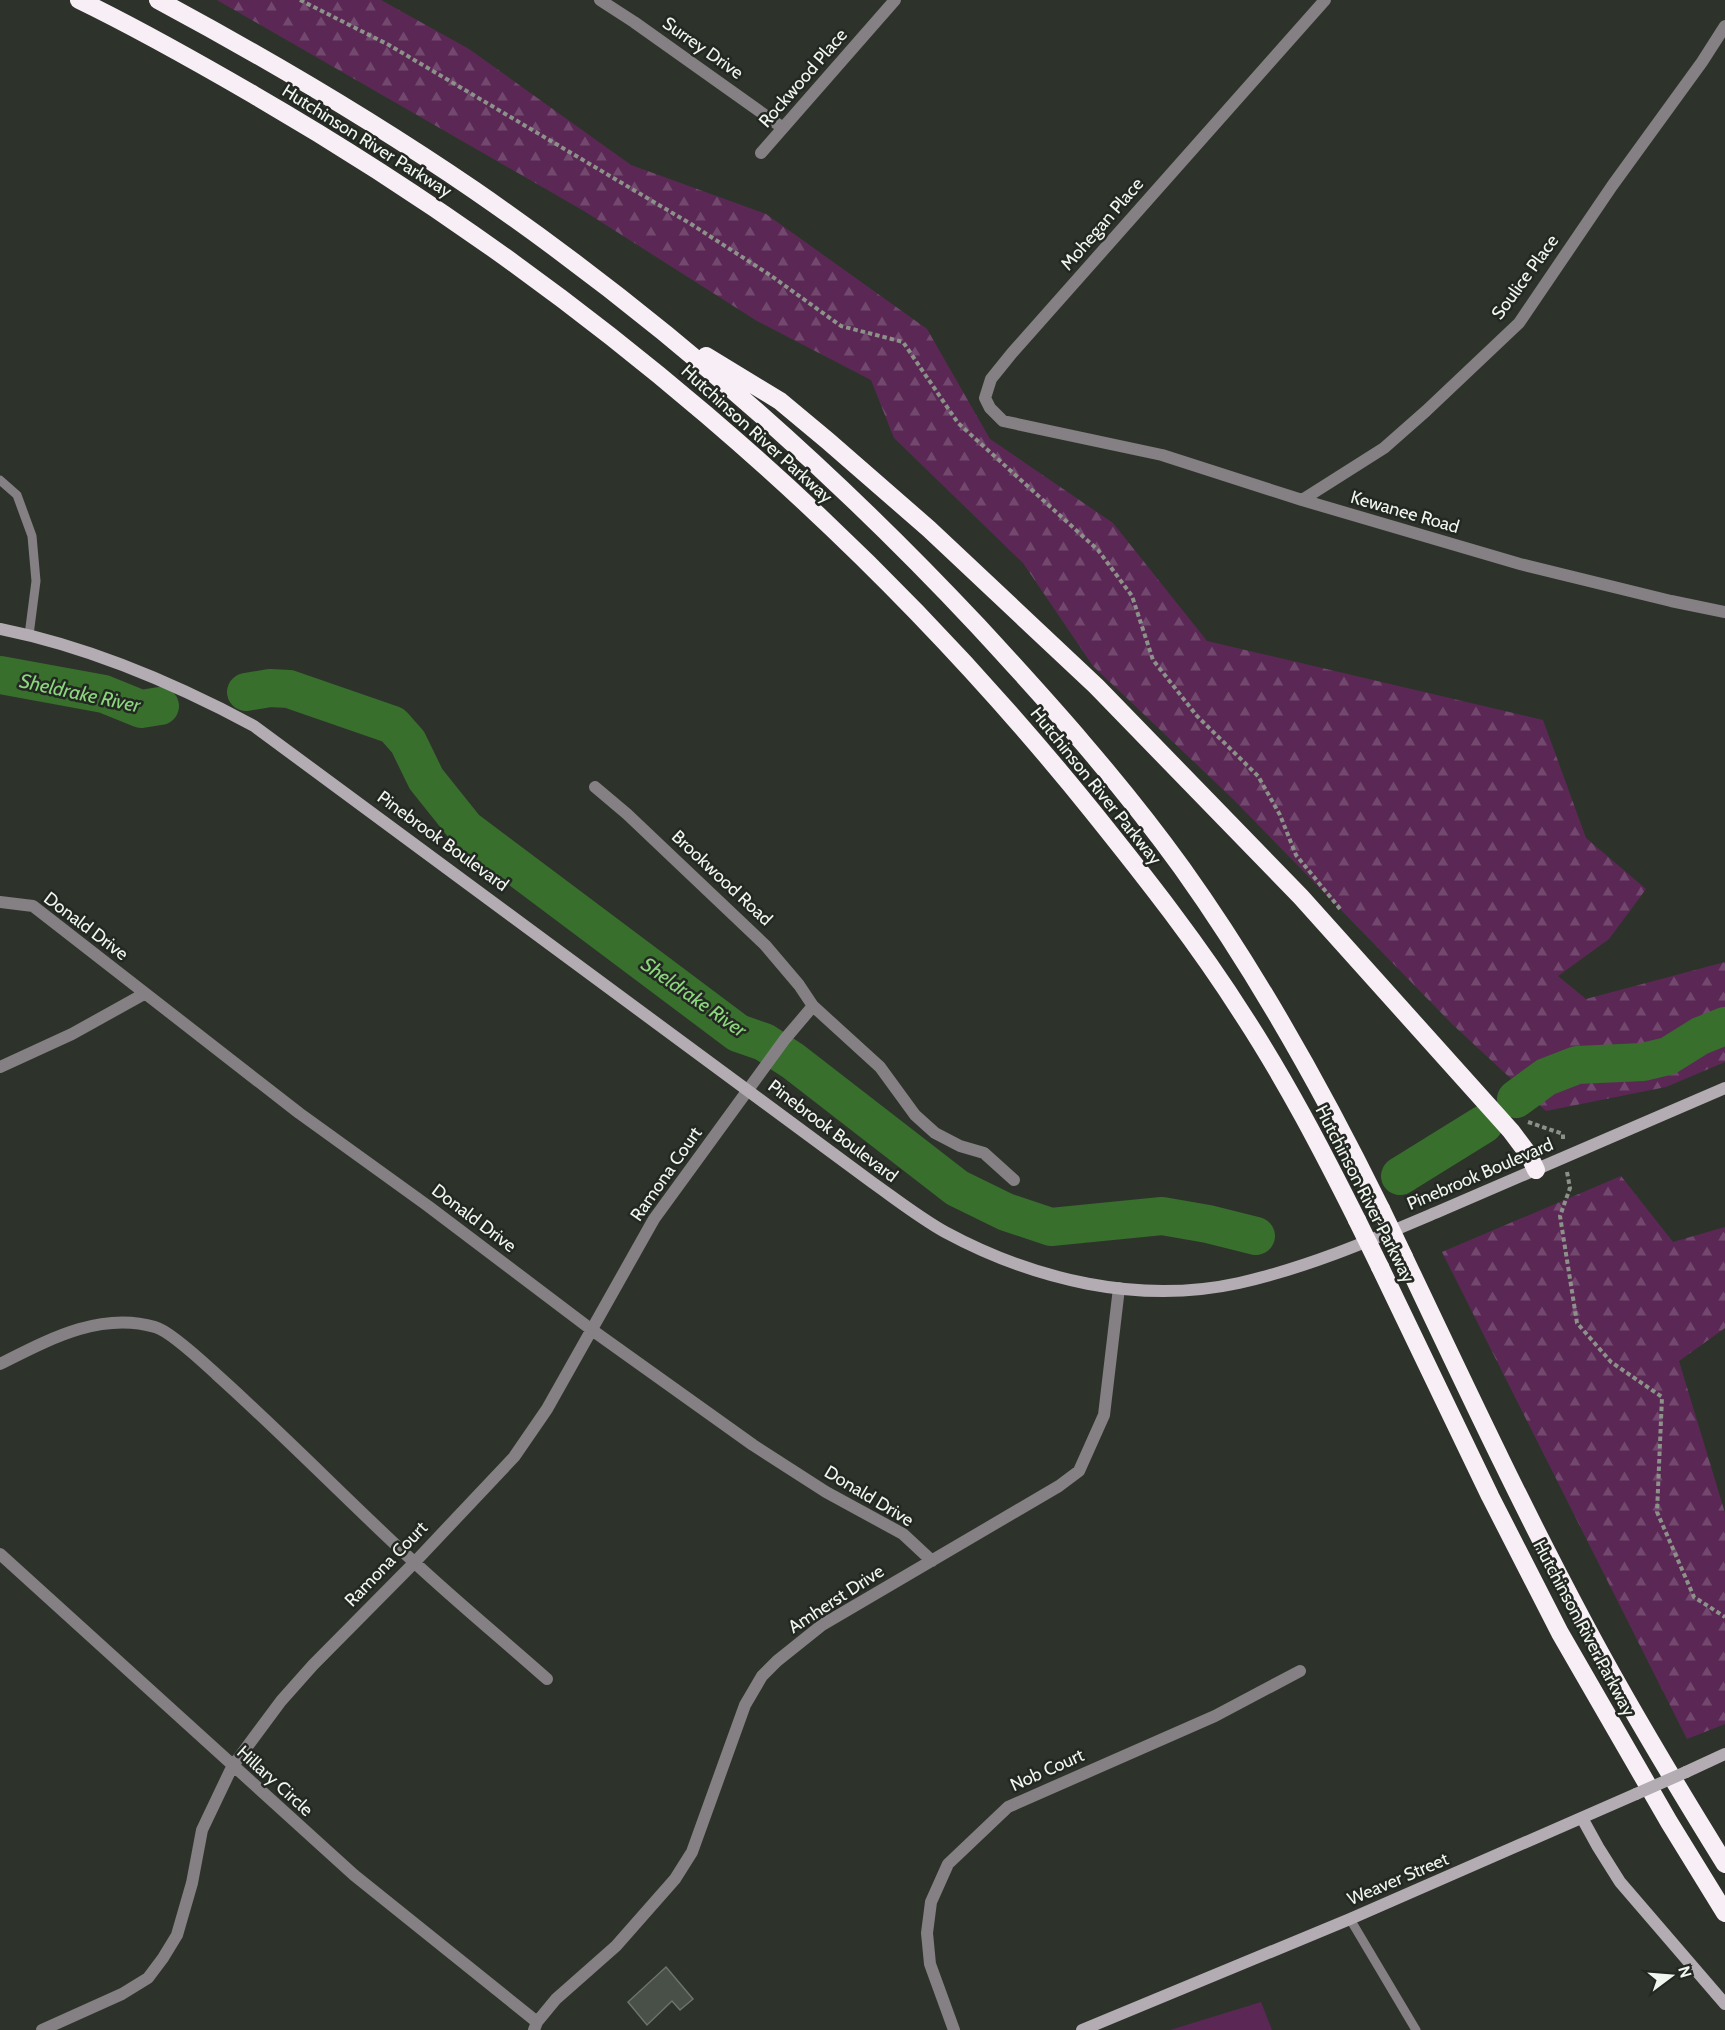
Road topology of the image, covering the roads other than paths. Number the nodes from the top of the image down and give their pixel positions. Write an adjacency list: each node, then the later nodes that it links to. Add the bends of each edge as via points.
1 (80, 0): 37 (highway, Hutchinson River Parkway, bridge, via 291,116 423,199 612,337 730,435 844,541 908,603 1058,768 1198,950 1243,1015 1319,1145 1560,1633)
2 (158, 0): 9 (highway, Hutchinson River Parkway, via 346,108 455,178)
3 (600, 0): 7 (street, Surrey Drive)
4 (895, 0): 7 (street, Rockwood Place)
5 (1325, 0): 10 (street, Mohegan Place, via 991,379 985,398 1003,421)
6 (1725, 26): 12 (street, Soulice Place, via 1519,323 1384,448)
7 (783, 128): 8 (street, Rockwood Place)
8 (761, 153)
9 (658, 327): 23 (highway, via 780,401 929,529 1047,639 1195,786 1345,945 1511,1131); 36 (highway, Hutchinson River Parkway, bridge, via 883,527 1039,691 1092,752 1182,869 1268,999 1318,1085 1584,1623)
10 (1077, 437): 12 (street, Kewanee Road, via 1162,455)
11 (0, 480): 15 (lane, via 17,495 32,536 36,581)
12 (1302, 500): 13 (street, Kewanee Road, via 1520,564)
13 (1725, 612)
14 (0, 630): 15 (street, Pinebrook Boulevard)
15 (29, 635): 22 (street, Pinebrook Boulevard, via 122,664 254,726)
16 (595, 787): 19 (street, Brookwood Road, via 765,945)
17 (0, 902): 18 (street, Donald Drive, via 33,906)
18 (144, 994): 20 (street, via 72,1034); 26 (street, Donald Drive)
19 (813, 1005): 22 (street); 24 (street, Brookwood Road, via 880,1067 915,1115 935,1133 984,1153)
20 (0, 1067)
21 (1725, 1088): 23 (street, Pinebrook Boulevard)
22 (748, 1089): 25 (street, Pinebrook Boulevard, via 873,1184 944,1231 1028,1268); 26 (street, Ramona Court, via 654,1219)
23 (1536, 1170): 25 (street, Pinebrook Boulevard, via 1351,1249 1273,1274 1205,1288)
24 (1014, 1180)
25 (1119, 1288): 29 (street, Amherst Drive, via 1104,1415 1078,1471)
26 (592, 1330): 29 (street, Donald Drive, via 753,1445 826,1492 903,1534); 30 (street, Ramona Court, via 514,1457)
27 (0, 1364): 30 (street, via 53,1337 87,1326 126,1322 158,1327 190,1350 258,1412)
28 (0, 1554): 34 (street, Hillary Circle)
29 (932, 1561): 40 (street, Amherst Drive, via 822,1625 762,1676 745,1705 692,1852 675,1879 616,1946 556,1999)
30 (414, 1563): 32 (street); 34 (street, Ramona Court, via 294,1686)
31 (1300, 1671): 42 (street, Nob Court, via 1215,1716 1008,1807 948,1864 931,1902 927,1933 930,1964)
32 (547, 1679)
33 (1725, 1754): 35 (street, Weaver Street, bridge)
34 (232, 1767): 40 (street, Hillary Circle); 41 (street, Ramona Court, via 202,1830 177,1935 163,1958 148,1978 122,1994)
35 (1582, 1818): 38 (street, Weaver Street); 39 (street, via 1634,1900)
36 (1725, 1864)
37 (1725, 1913)
38 (1350, 1919): 43 (street, Weaver Street); 44 (lane)
39 (1725, 2004)
40 (535, 2026)
41 (42, 2030)
42 (954, 2030)
43 (1082, 2030)
44 (1416, 2030)

